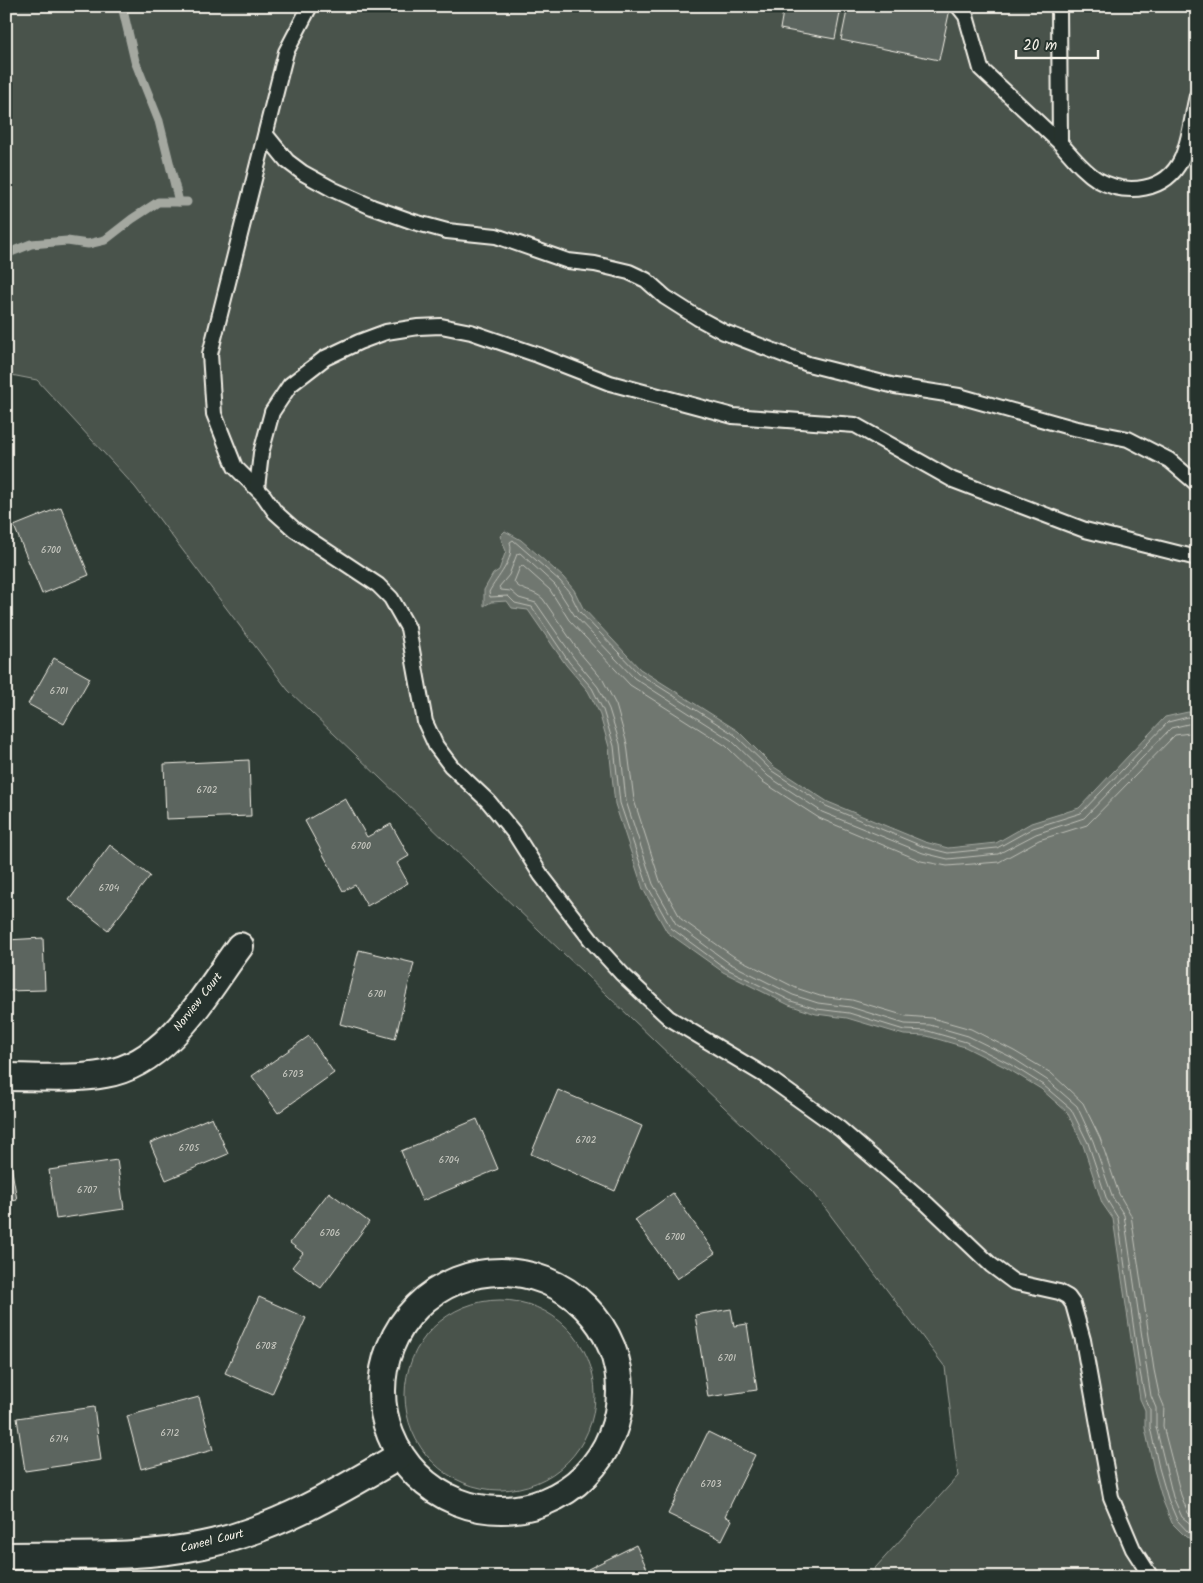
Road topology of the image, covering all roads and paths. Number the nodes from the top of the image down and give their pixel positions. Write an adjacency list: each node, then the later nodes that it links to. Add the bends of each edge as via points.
1 (310, 6): 5 (lane, via 286,52)
2 (958, 6): 6 (lane, via 966,16 981,69)
3 (1059, 6): 6 (lane)
4 (1197, 96): 6 (lane, via 1182,159 1164,181 1147,188 1116,187 1099,180)
5 (266, 135): 7 (lane, via 287,161 303,173 334,190 414,222 447,231 496,236 568,261 629,272 715,327 755,345 808,364 895,386 959,396 1073,428 1128,439 1169,460); 8 (lane, via 210,354 214,414 235,467)
6 (1060, 143)
7 (1197, 484)
8 (256, 488): 9 (lane, via 272,412 290,386 325,358 359,342 386,332 440,326 471,332 530,352 610,384 733,416 855,425 953,480 1085,530); 14 (lane, via 295,530 378,584 391,598 408,628 425,722 436,746 515,834 541,875 622,974 669,1018 769,1078 840,1130 1014,1282 1068,1297 1083,1340 1111,1497 1133,1549)
9 (1197, 558)
10 (240, 946): 11 (street, Norview Court, via 184,1022 158,1049 134,1064 92,1076)
11 (6, 1077)
12 (399, 1456): 12 (street, via 417,1477 440,1494 470,1506 503,1510 531,1506 558,1496 574,1485 604,1453 620,1408 618,1364 598,1319 581,1301 552,1282 529,1274 510,1271 481,1273 437,1290 411,1312 397,1332 386,1358 383,1406 388,1431); 13 (street, Caneel Court, via 286,1518 204,1545 120,1555)
13 (6, 1556)
14 (1151, 1577)

